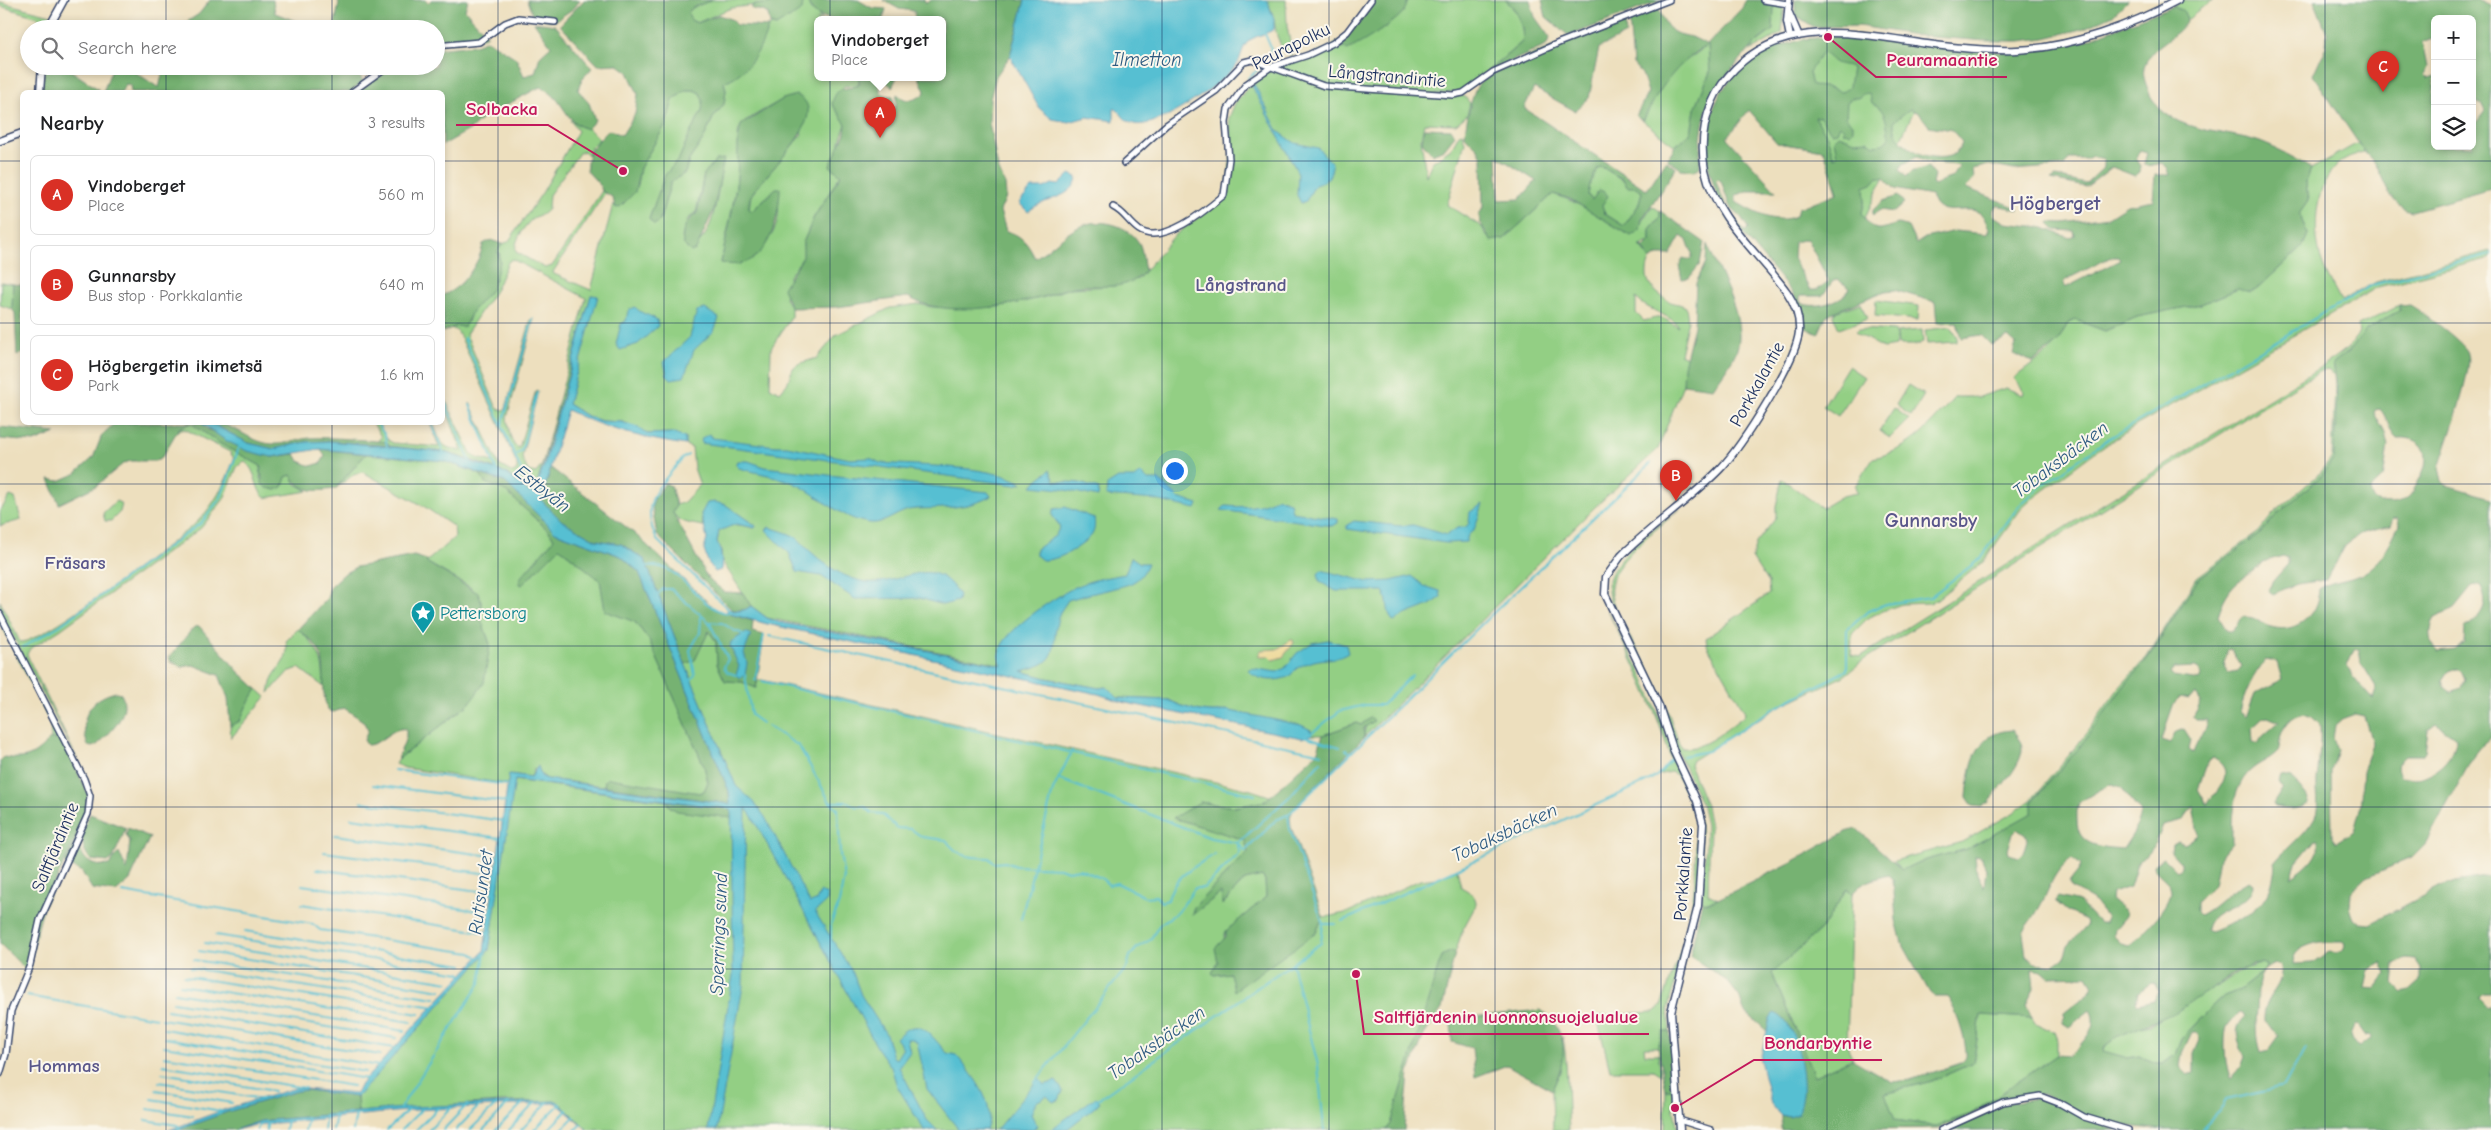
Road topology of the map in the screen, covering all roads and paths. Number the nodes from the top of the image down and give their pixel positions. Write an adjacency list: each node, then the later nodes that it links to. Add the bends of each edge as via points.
1 (64, 0): 7 (street)
2 (1371, 0): 12 (street, Peurapolku, via 1348,32 1333,43)
3 (1669, 0): 12 (street, Långstrandintie, via 1544,49 1493,72 1463,93 1453,95 1324,86)
4 (1763, 0): 6 (street)
5 (2178, 0): 9 (street, Porkkalantie, via 2104,32 2061,44 2020,50 1978,50 1843,32)
6 (1788, 5): 9 (street); 10 (street)
7 (53, 20)
8 (556, 22): 11 (street, via 518,18 505,23 479,42)
9 (1799, 36): 10 (street, Porkkalantie)
10 (1790, 37): 23 (street, Porkkalantie, via 1756,52 1726,79 1710,106 1703,146 1705,169 1716,202 1794,305 1799,324 1797,343 1756,420 1729,459 1620,556 1608,573 1604,588 1609,606 1659,706 1674,752 1697,802 1702,824 1698,906 1671,1012)
11 (445, 45)
12 (1272, 66): 19 (street, Långstrandintie, via 1252,60 1244,62 1216,91 1166,125); 20 (street, Peurapolku, via 1246,84 1228,109 1229,159 1224,195 1178,227 1150,234 1139,230)
13 (41, 75): 15 (street)
14 (376, 75): 16 (street)
15 (40, 90)
16 (355, 90)
17 (20, 134): 18 (street)
18 (0, 141)
19 (1124, 163)
20 (1114, 207)
21 (0, 614): 22 (street, Saltfjärdintie, via 90,796 88,814 45,908 30,965 15,997)
22 (0, 1074)
23 (1679, 1120): 24 (street); 25 (street, Porkkalantie)
24 (1696, 1128): 26 (street)
25 (1680, 1130)
26 (1711, 1130)
27 (1941, 1130): 28 (street, via 2003,1102 2040,1096 2084,1117)
28 (2128, 1130)

